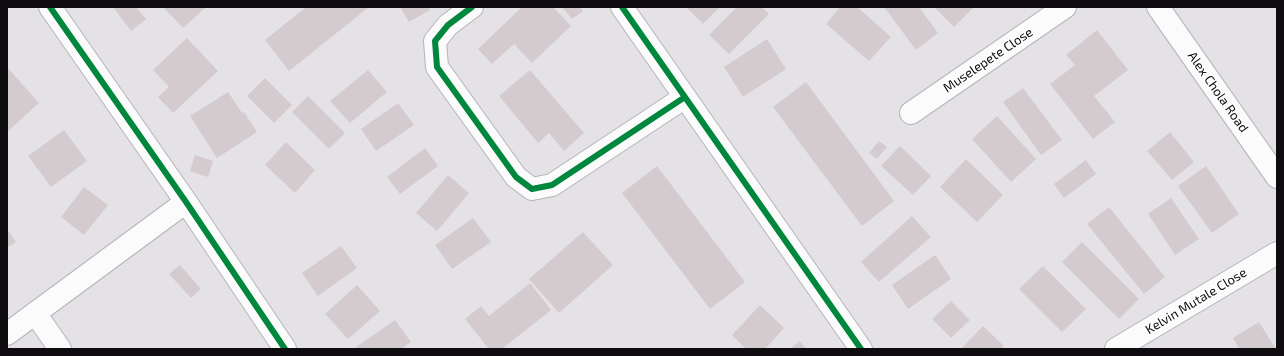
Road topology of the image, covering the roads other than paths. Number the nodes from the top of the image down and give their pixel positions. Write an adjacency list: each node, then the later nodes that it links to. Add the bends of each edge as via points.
1 (50, 7): 9 (street)
2 (472, 7): 6 (street, via 448,25 435,41 437,67 516,177 532,189 552,185)
3 (622, 7): 6 (street)
4 (1065, 7): 7 (street, Muselepete Close)
5 (1158, 7): 8 (street, Alex Chola Road)
6 (685, 97): 15 (street)
7 (911, 113)
8 (1277, 177)
9 (186, 202): 11 (street); 14 (street)
10 (1277, 253): 16 (street, Kelvin Mutale Close)
11 (35, 313): 12 (street); 13 (street)
12 (7, 334)
13 (60, 349)
14 (285, 349)
15 (861, 349)
16 (1116, 349)

